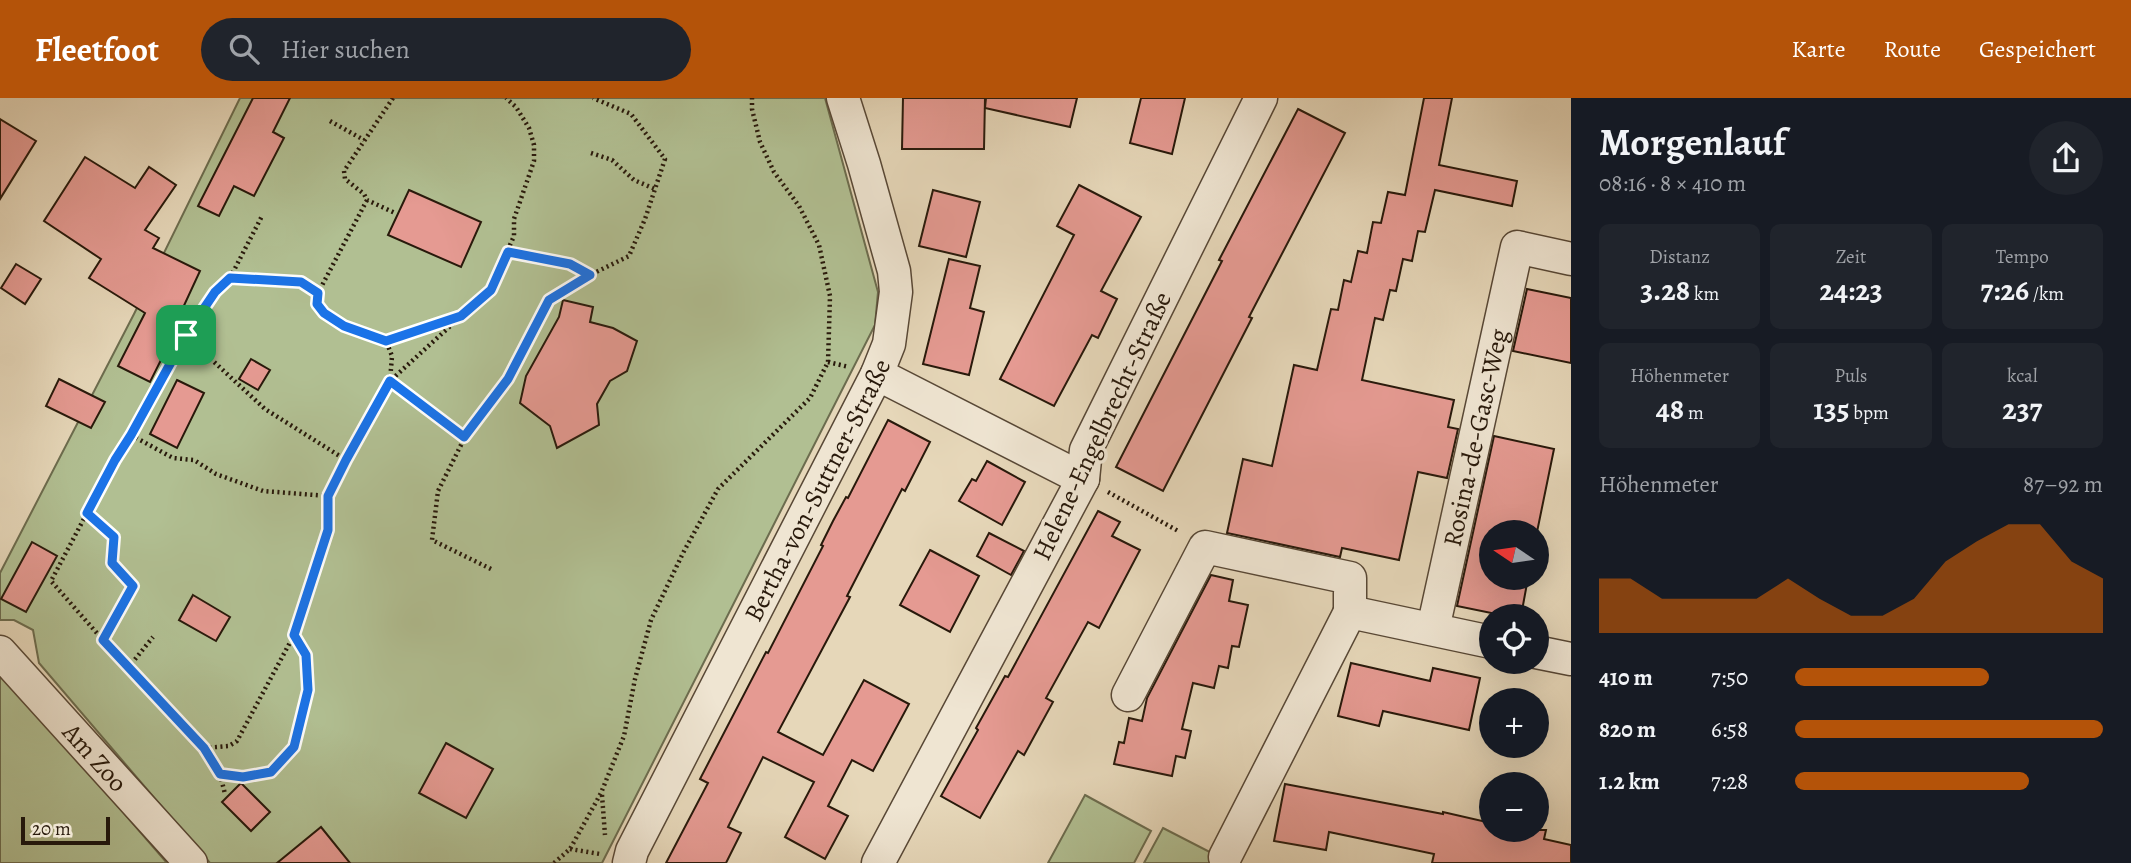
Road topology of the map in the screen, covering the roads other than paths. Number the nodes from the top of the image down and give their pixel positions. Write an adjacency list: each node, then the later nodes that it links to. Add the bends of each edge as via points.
1 (843, 98): 4 (street, Bertha-von-Suttner-Straße, via 897,292 889,344)
2 (1259, 99): 5 (street, Helene-Engelbrecht-Straße, via 1086,450)
3 (1571, 259): 7 (street, Rosina-de-Gasc-Weg, via 1517,247)
4 (877, 374): 5 (street); 14 (street, Bertha-von-Suttner-Straße, via 632,850)
5 (1083, 479): 16 (street, Helene-Engelbrecht-Straße)
6 (1350, 612): 7 (street); 12 (street, via 1350,578 1205,547); 13 (street)
7 (1433, 629): 8 (street)
8 (1479, 639)
9 (0, 652): 15 (street, Am Zoo)
10 (1549, 655): 11 (street)
11 (1571, 659)
12 (1128, 695)
13 (1225, 857)
14 (617, 861)
15 (191, 863)
16 (878, 863)

